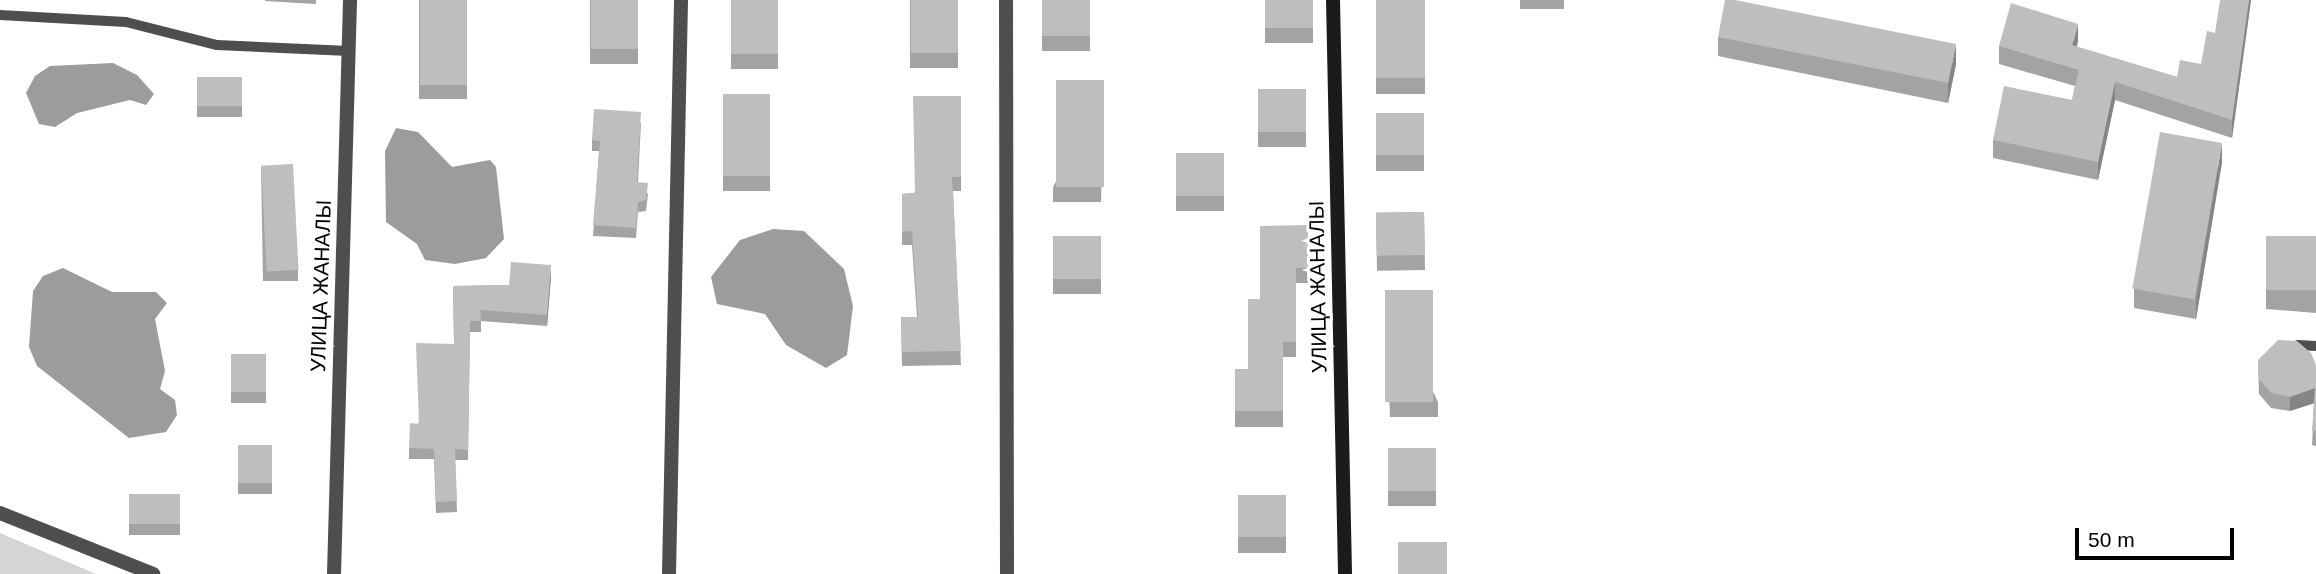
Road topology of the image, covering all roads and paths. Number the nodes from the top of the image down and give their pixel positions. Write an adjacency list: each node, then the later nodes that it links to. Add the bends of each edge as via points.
1 (350, 0): 6 (street, УЛИЦА ЖАНАЛЫ)
2 (681, 0): 12 (street)
3 (1006, 0): 13 (street)
4 (1333, 0): 14 (street, УЛИЦА ЖАНАЛЫ)
5 (0, 15): 6 (lane, via 126,22 217,45)
6 (349, 51): 11 (street, УЛИЦА ЖАНАЛЫ)
7 (2298, 345): 8 (lane)
8 (2316, 346)
9 (0, 513): 10 (street)
10 (153, 574)
11 (334, 574)
12 (668, 574)
13 (1007, 574)
14 (1345, 574)

